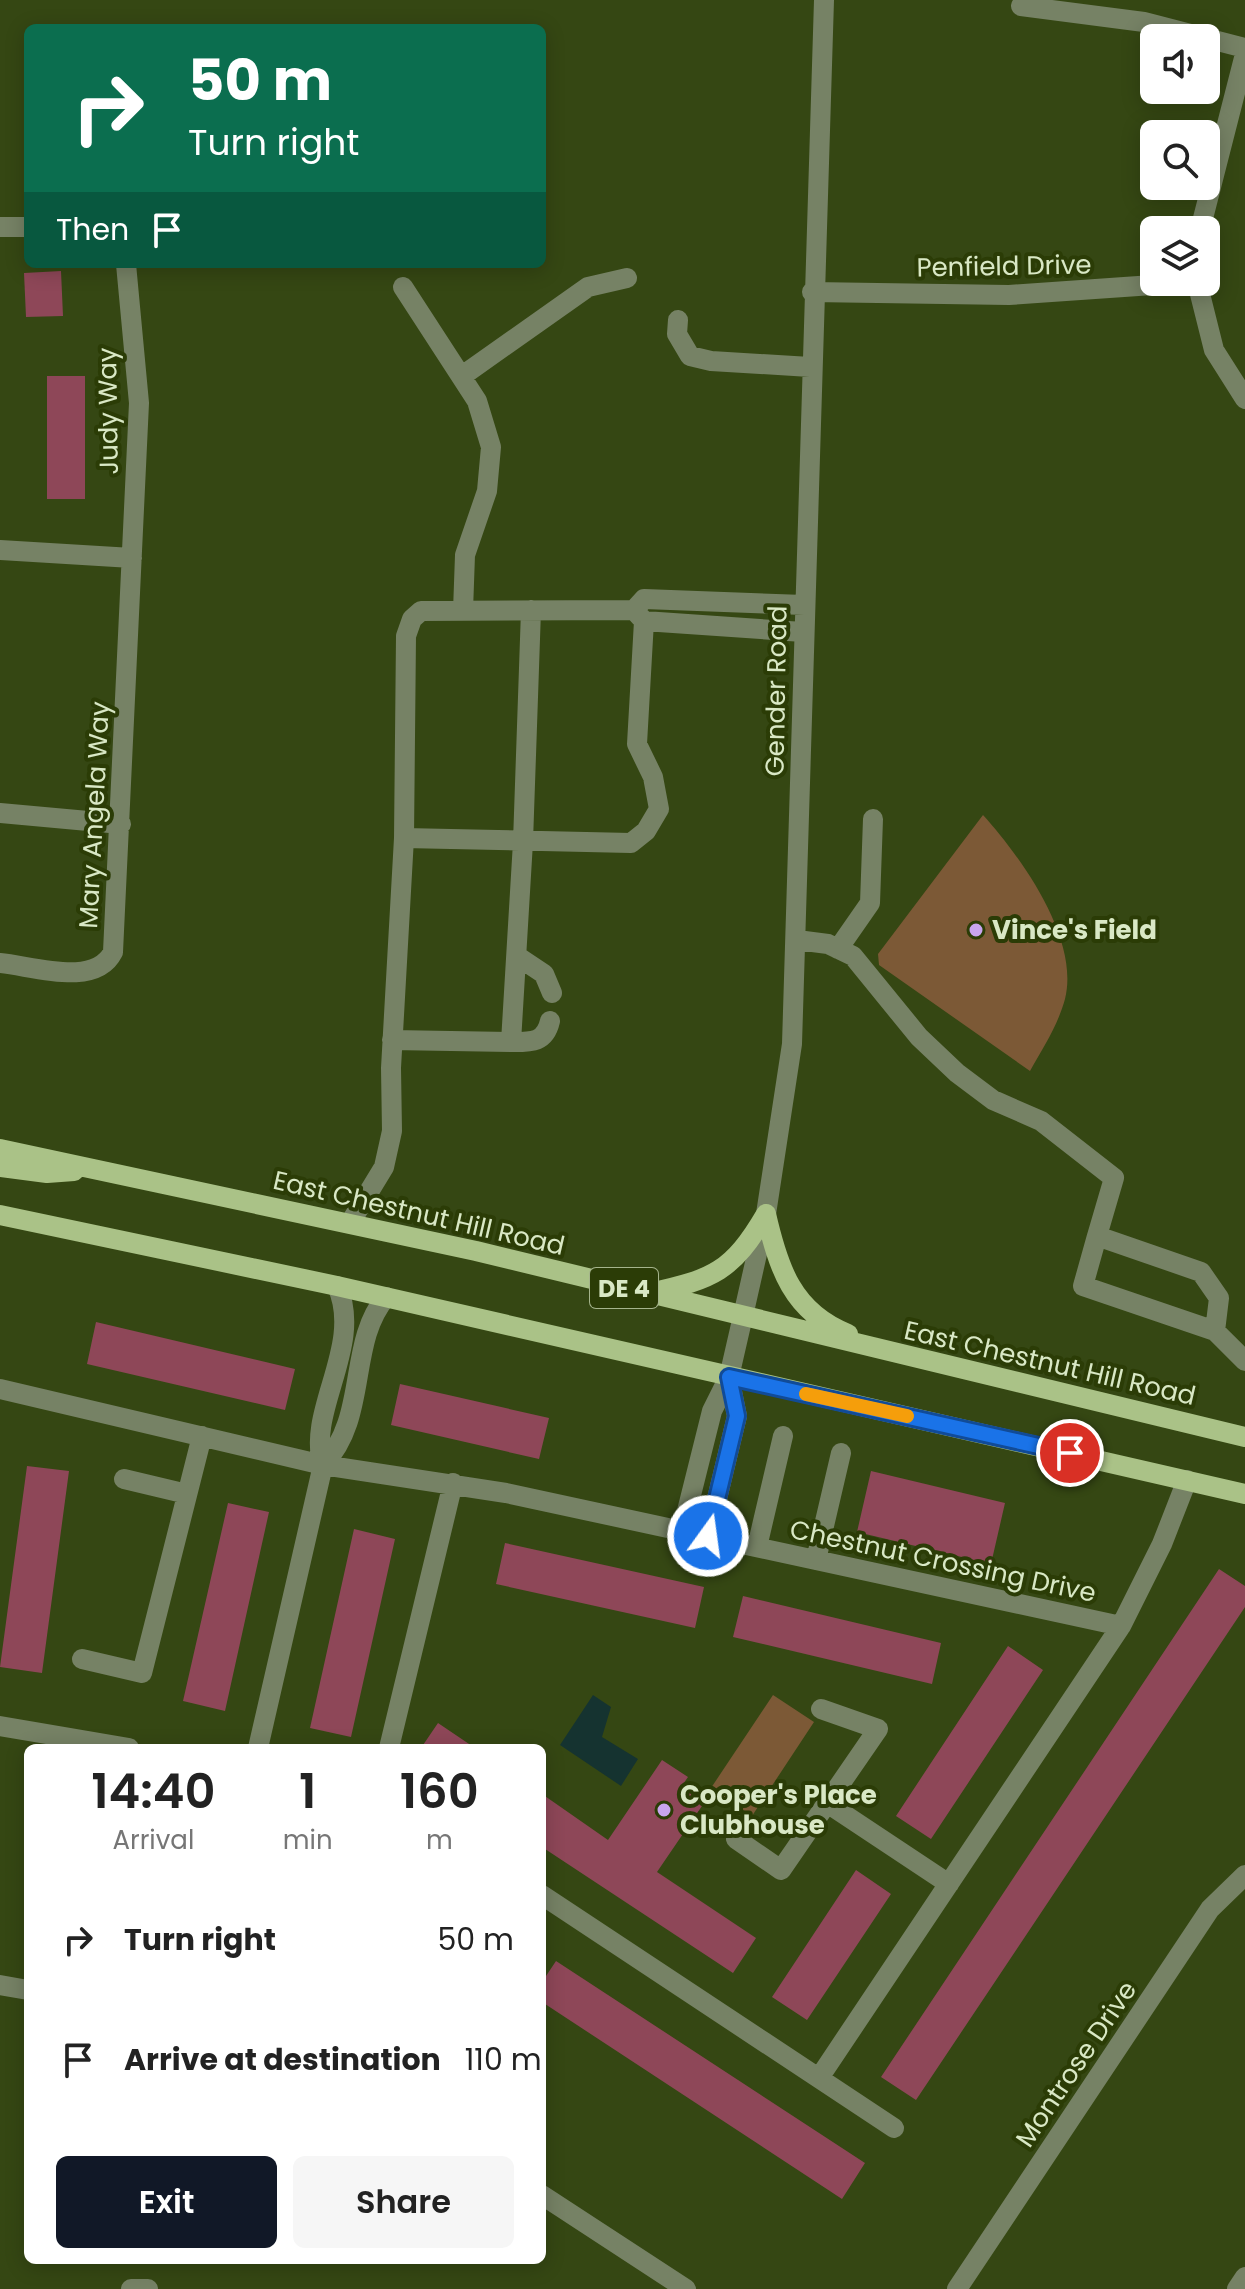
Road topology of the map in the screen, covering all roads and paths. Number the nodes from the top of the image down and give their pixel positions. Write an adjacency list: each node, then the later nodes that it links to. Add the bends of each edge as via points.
1 (824, 0): 12 (street, Gender Road)
2 (1021, 6): 3 (street, via 1144,22)
3 (1245, 48)
4 (1245, 54): 5 (street)
5 (1204, 216)
6 (0, 227): 7 (street)
7 (24, 227)
8 (126, 268): 19 (street, Judy Way, via 139,403)
9 (627, 278): 16 (street, via 588,287)
10 (1140, 286): 12 (street, Penfield Drive, via 1009,295)
11 (403, 287): 16 (street)
12 (812, 292): 15 (street, Gender Road)
13 (1200, 296): 17 (street, via 1214,350)
14 (678, 320): 15 (street, via 677,334 690,356)
15 (810, 367): 20 (street, Gender Road)
16 (462, 376): 22 (street, via 477,401 491,447 487,491 465,555)
17 (1245, 399)
18 (0, 550): 19 (street)
19 (132, 558): 27 (street, Mary Angela Way)
20 (804, 605): 23 (street, via 644,599); 24 (street, Gender Road)
21 (531, 610): 22 (street); 23 (street); 29 (street)
22 (463, 611): 28 (street, via 421,611 406,636)
23 (639, 616): 24 (street); 29 (street, via 637,744 653,777 659,809 631,843)
24 (803, 632): 30 (street, Gender Road)
25 (0, 813): 27 (street)
26 (873, 819): 31 (street, via 870,903)
27 (121, 824): 33 (street, Mary Angela Way, via 113,952 108,962 87,973)
28 (404, 838): 29 (street); 36 (street)
29 (523, 842): 32 (street)
30 (797, 940): 31 (street); 41 (street, Gender Road, via 787,1094)
31 (838, 949): 44 (street, via 853,956 919,1037 957,1073 993,1100 1041,1121 1114,1178)
32 (517, 956): 34 (street, via 544,974); 37 (street)
33 (0, 963)
34 (552, 993)
35 (550, 1021): 37 (street, via 543,1037)
36 (392, 1040): 37 (street); 43 (street, via 392,1131 384,1167)
37 (511, 1042)
38 (0, 1149): 40 (main road, East Chestnut Hill Road / DE 4)
39 (0, 1167): 40 (main road, via 47,1173)
40 (102, 1169): 43 (main road, East Chestnut Hill Road / DE 4)
41 (766, 1214): 46 (main road, via 749,1244 723,1270 701,1281); 48 (street, Gender Road); 50 (main road, via 778,1265 810,1310 838,1331)
42 (0, 1215): 45 (main road, DE 4)
43 (350, 1223): 46 (main road, East Chestnut Hill Road / DE 4)
44 (1097, 1236): 49 (street, via 1201,1272 1219,1298); 49 (street, via 1083,1286)
45 (337, 1286): 47 (main road, DE 4); 58 (street, via 345,1327 318,1450)
46 (646, 1293): 48 (main road, East Chestnut Hill Road / DE 4)
47 (386, 1297): 52 (main road, DE 4); 58 (street, via 365,1343 346,1435)
48 (743, 1316): 50 (main road, East Chestnut Hill Road / DE 4); 52 (street, Gender Road)
49 (1215, 1331): 51 (street)
50 (893, 1352): 56 (main road, East Chestnut Hill Road / DE 4)
51 (1245, 1361)
52 (729, 1377): 60 (main road, DE 4); 64 (street, via 712,1411); 65 (street, via 737,1416)
53 (0, 1389): 54 (street, Chestnut Crossing Drive)
54 (202, 1436): 58 (street, Chestnut Crossing Drive); 62 (street)
55 (783, 1436): 66 (street)
56 (1245, 1437)
57 (841, 1453): 67 (street)
58 (323, 1465): 61 (street, Chestnut Crossing Drive); 73 (street)
59 (124, 1479): 62 (street)
60 (1187, 1480): 63 (main road, DE 4); 68 (street, Chestnut Crossing Drive)
61 (453, 1483): 64 (street, Chestnut Crossing Drive); 74 (street)
62 (187, 1494): 69 (street, via 142,1673)
63 (1245, 1494)
64 (682, 1531): 65 (street, Chestnut Crossing Drive)
65 (708, 1536): 66 (street, Chestnut Crossing Drive)
66 (757, 1547): 67 (street, Chestnut Crossing Drive)
67 (816, 1560): 68 (street, Chestnut Crossing Drive)
68 (1121, 1626): 78 (street, Chestnut Crossing Drive)
69 (82, 1659)
70 (821, 1709): 75 (street, via 878,1729)
71 (0, 1726): 72 (street)
72 (106, 1744)
73 (259, 1744)
74 (390, 1744)
75 (827, 1803): 76 (street, via 781,1870); 78 (street)
76 (736, 1839)
77 (1245, 1875): 89 (street, Montrose Drive, via 1210,1909)
78 (949, 1884): 82 (street, Chestnut Crossing Drive)
79 (546, 1898): 82 (street)
80 (0, 1985): 81 (street)
81 (24, 1989)
82 (819, 2078): 83 (street)
83 (894, 2128)
84 (546, 2198): 86 (street)
85 (1245, 2277): 90 (street)
86 (676, 2286)
87 (131, 2289): 88 (street)
88 (148, 2289)
89 (957, 2289)
90 (1237, 2289)

